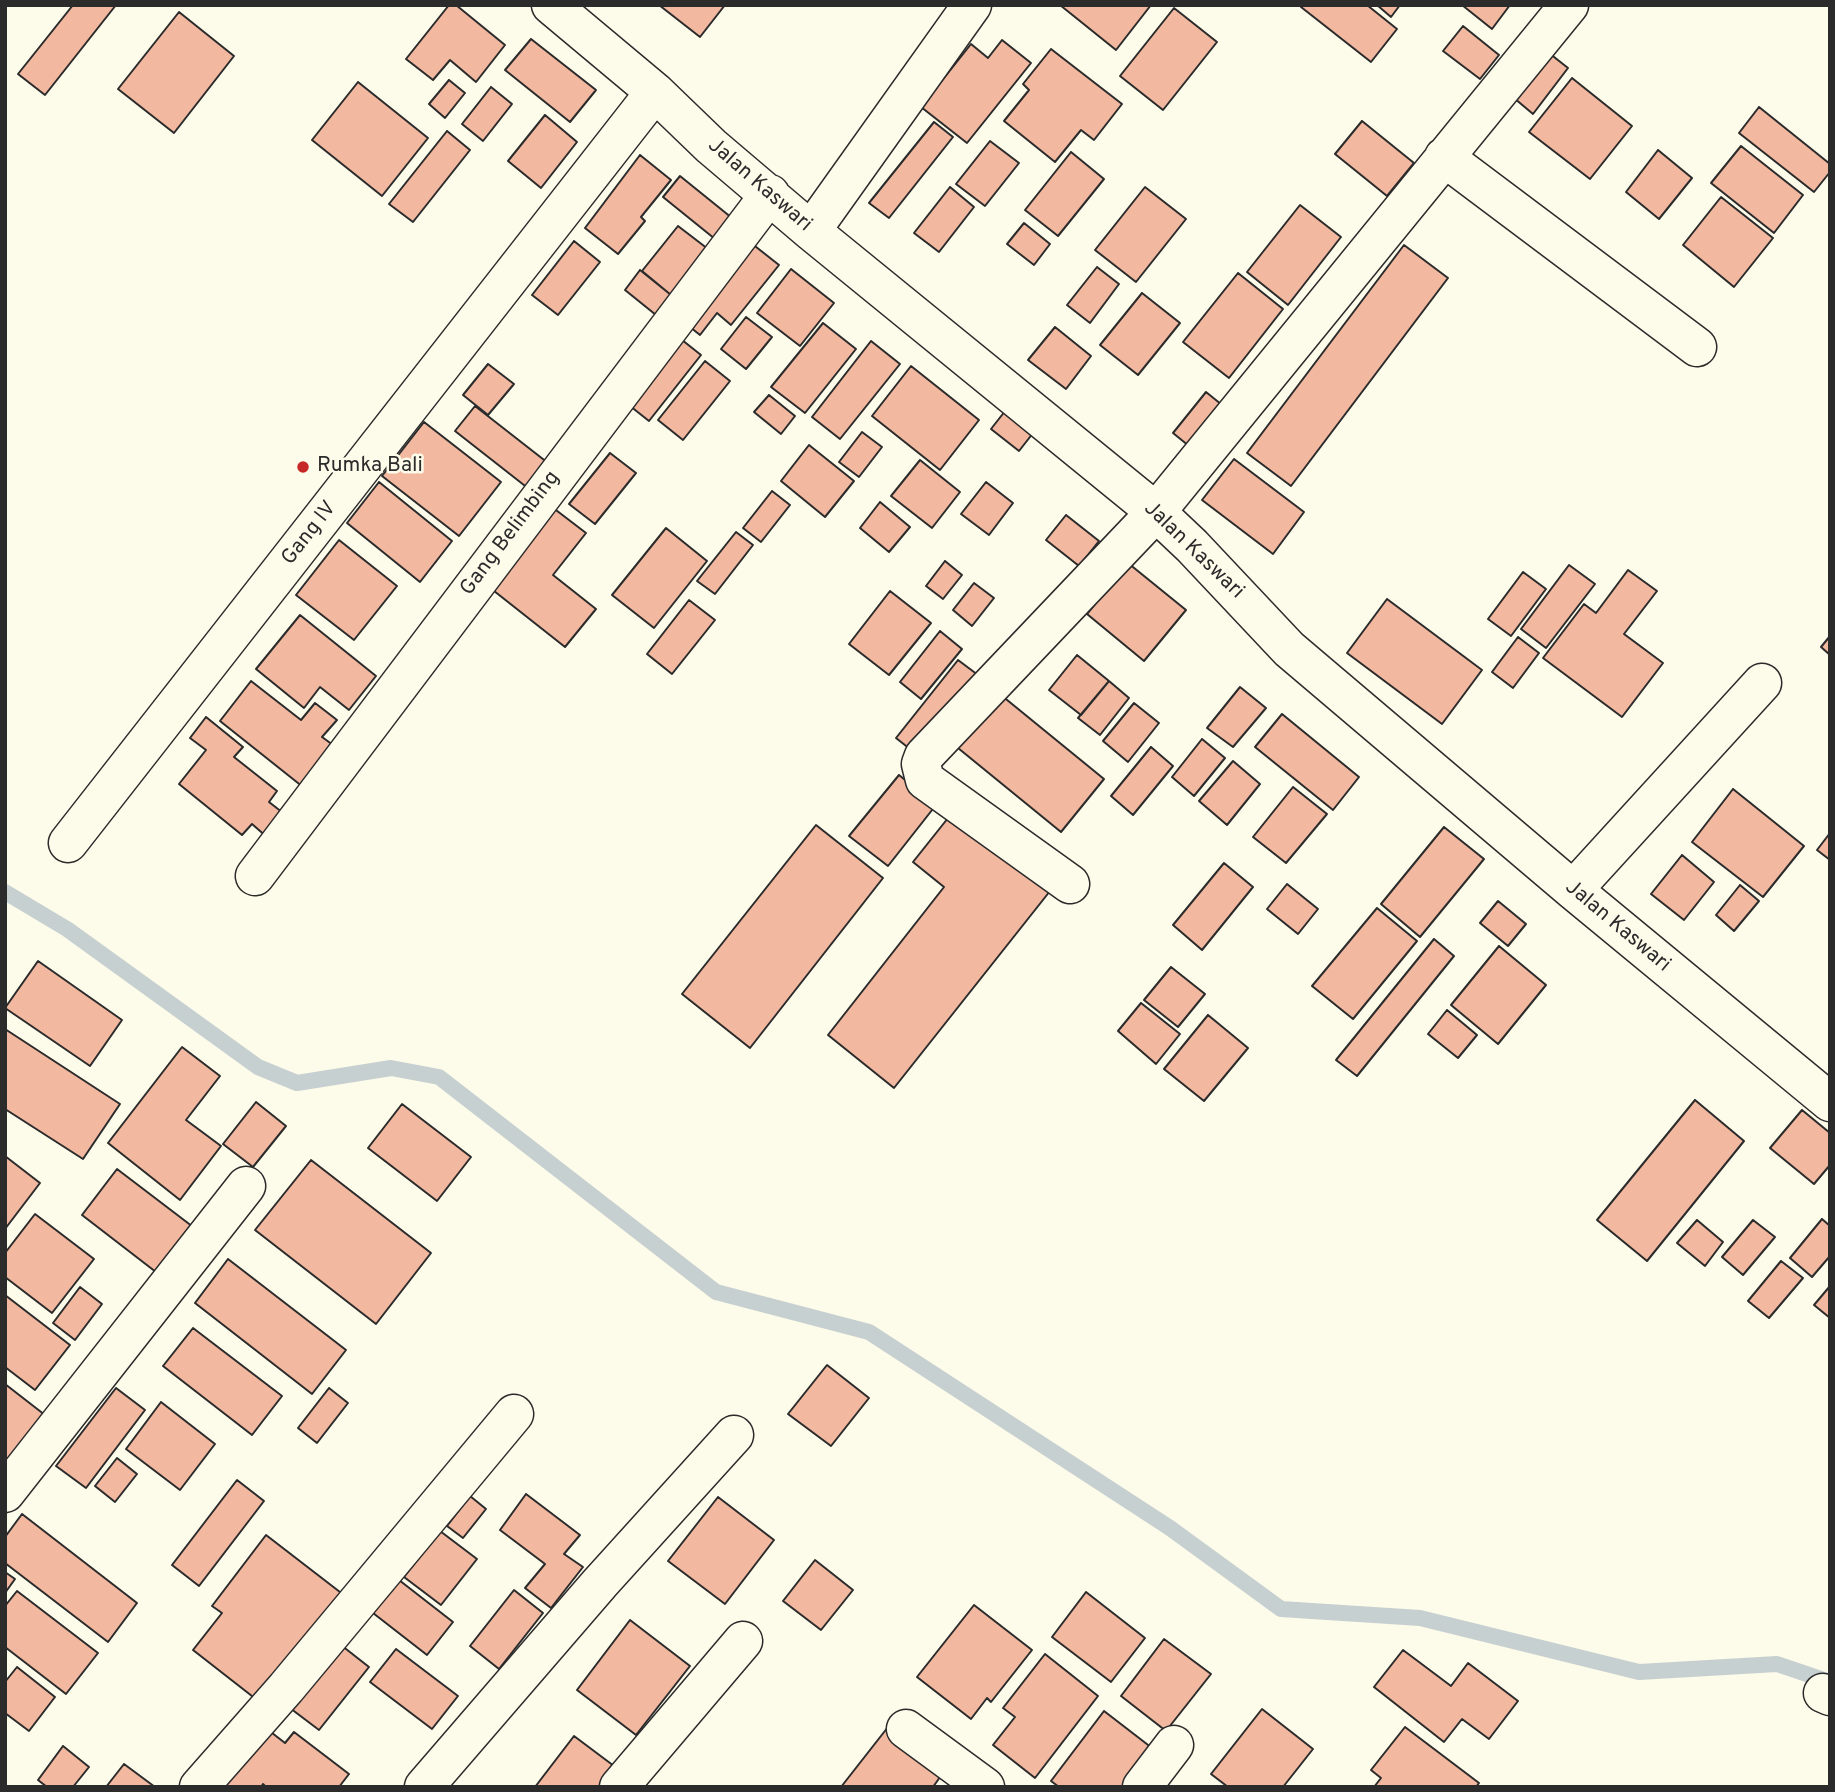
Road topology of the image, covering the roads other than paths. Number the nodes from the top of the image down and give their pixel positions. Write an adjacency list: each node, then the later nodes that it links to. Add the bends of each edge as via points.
1 (551, 5): 4 (street, Jalan Kaswari)
2 (972, 5): 7 (street)
3 (1569, 5): 5 (street)
4 (655, 92): 6 (street, Jalan Kaswari); 11 (street, Gang IV)
5 (1444, 157): 8 (street); 9 (street)
6 (770, 194): 7 (street, Jalan Kaswari); 12 (street, Gang Belimbing)
7 (811, 231): 9 (street, Jalan Kaswari)
8 (1697, 347)
9 (1156, 512): 13 (street, via 940,737 921,764 925,780); 14 (street, Jalan Kaswari, via 1289,649)
10 (1762, 683): 14 (street)
11 (68, 843)
12 (255, 876)
13 (1070, 884)
14 (1573, 890): 15 (street, Jalan Kaswari)
15 (1830, 1102)
16 (246, 1186): 19 (street)
17 (514, 1414): 23 (street)
18 (734, 1435): 24 (street)
19 (5, 1493)
20 (743, 1641): 25 (street)
21 (906, 1729): 26 (street)
22 (1174, 1745): 27 (street)
23 (198, 1787)
24 (424, 1787)
25 (620, 1787)
26 (985, 1787)
27 (1142, 1787)

